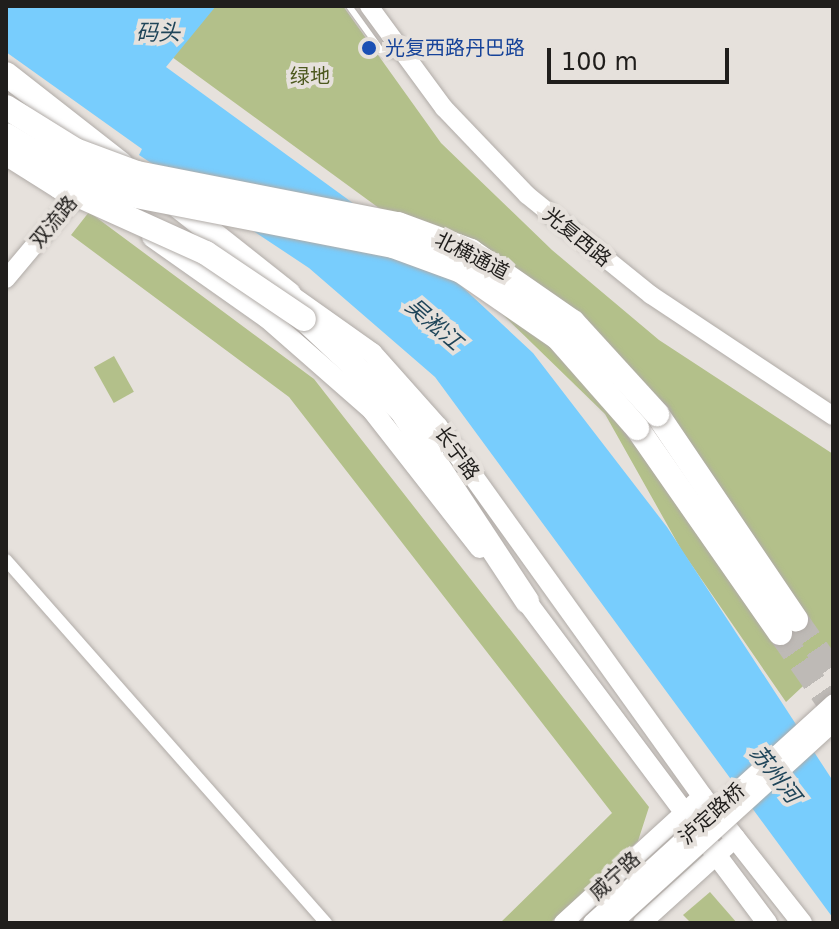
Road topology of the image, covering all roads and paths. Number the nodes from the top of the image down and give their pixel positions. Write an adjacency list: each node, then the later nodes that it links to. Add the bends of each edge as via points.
1 (349, 6): 3 (lane, via 383,53)
2 (376, 8): 3 (main road, 光复西路)
3 (406, 57): 12 (main road, 光复西路, via 483,152 588,247)
4 (6, 74): 11 (highway, bridge)
5 (6, 88): 8 (main road, 长宁路)
6 (9, 118): 9 (main road, 长宁路); 15 (highway, 北横通道, bridge, via 65,170 131,195 393,246 461,271 558,338 647,421)
7 (6, 152): 14 (highway, bridge, via 272,294 369,374 438,458)
8 (101, 163): 9 (main road, 双流路); 11 (main road, 长宁路)
9 (82, 188): 10 (main road, 双流路); 14 (main road, 长宁路, via 324,365 372,410)
10 (6, 279)
11 (289, 294): 19 (main road, 长宁路, via 372,353 438,427)
12 (833, 416)
13 (6, 560): 23 (street)
14 (527, 601): 20 (main road, 长宁路)
15 (788, 626)
16 (833, 702): 18 (highway); 25 (main road, 泸定路桥, bridge)
17 (833, 723): 26 (main road, 泸定路桥, bridge)
18 (833, 739)
19 (702, 796): 20 (main road, 威宁路); 21 (main road, 长宁路)
20 (683, 814): 22 (main road, 长宁路); 24 (main road, 威宁路)
21 (736, 838): 22 (main road); 29 (main road, 长宁路)
22 (715, 857): 27 (main road); 28 (main road, 长宁路)
23 (326, 923)
24 (563, 923)
25 (592, 923)
26 (613, 923)
27 (642, 923)
28 (767, 923)
29 (802, 923)

